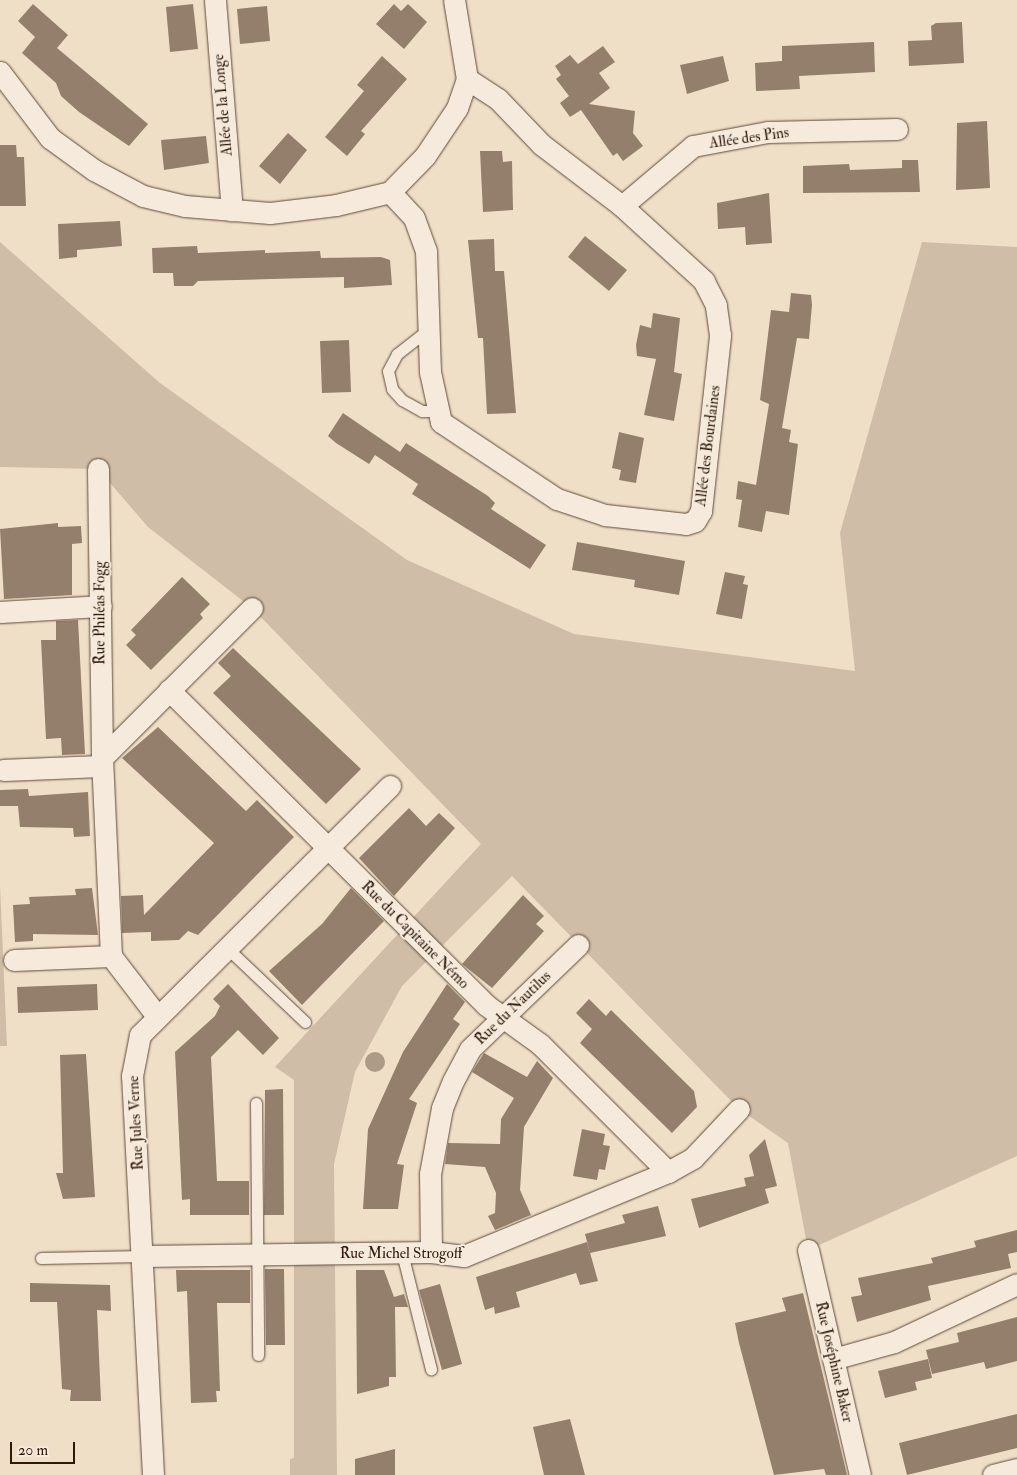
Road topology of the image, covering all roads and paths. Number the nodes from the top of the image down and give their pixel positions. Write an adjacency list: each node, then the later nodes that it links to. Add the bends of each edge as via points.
1 (214, 0): 8 (street, Allée de la Longe)
2 (454, 0): 4 (street)
3 (0, 72): 8 (street, via 50,138 94,170 143,196)
4 (467, 79): 6 (street, via 456,108 425,156); 7 (street, Allée des Bourdaines, via 498,99 541,144)
5 (898, 129): 7 (street, Allée des Pins, via 768,132 693,146)
6 (390, 192): 8 (street, via 270,213); 9 (street, via 414,218 426,251)
7 (622, 206): 10 (street, Allée des Bourdaines, via 689,264 716,305 717,363 702,511 695,520 686,524 605,515 557,499 455,435)
8 (232, 210)
9 (429, 329): 10 (street); 10 (lane, via 397,354 388,371 392,390 402,400 422,411)
10 (435, 411)
11 (98, 469): 12 (street, Rue Philéas Fogg)
12 (101, 606): 14 (street); 16 (street, Rue Philéas Fogg)
13 (252, 608): 15 (street)
14 (0, 612)
15 (169, 690): 16 (street); 19 (street, Rue du Capitaine Némo)
16 (102, 762): 17 (street); 22 (street, Rue Philéas Fogg)
17 (3, 770)
18 (390, 786): 19 (street, Rue Jules Verne)
19 (328, 849): 21 (street, Rue Jules Verne); 25 (street, Rue du Capitaine Némo)
20 (578, 945): 25 (street, Rue du Nautilus)
21 (226, 947): 24 (street, Rue Jules Verne); 26 (lane)
22 (111, 956): 23 (street); 24 (street)
23 (14, 960)
24 (157, 1016): 34 (street, Rue Jules Verne, via 140,1035 132,1076)
25 (500, 1017): 29 (street, Rue du Capitaine Némo, via 540,1044); 31 (street, Rue du Nautilus, via 470,1050 442,1108 430,1174)
26 (305, 1022)
27 (256, 1103): 33 (lane)
28 (739, 1109): 29 (street, Rue Michel Strogoff, via 693,1158)
29 (668, 1172): 31 (street, Rue Michel Strogoff, via 464,1256)
30 (808, 1250): 38 (street, Rue Joséphine Baker)
31 (432, 1252): 32 (street, Rue Michel Strogoff)
32 (402, 1253): 33 (street, Rue Michel Strogoff); 39 (lane)
33 (259, 1255): 34 (street, Rue Michel Strogoff); 37 (lane)
34 (143, 1256): 35 (lane); 41 (street, Rue Jules Verne)
35 (41, 1258)
36 (1017, 1284): 38 (street, via 894,1342)
37 (258, 1355)
38 (833, 1359): 42 (street, Rue Joséphine Baker)
39 (431, 1369)
40 (1017, 1469): 43 (street)
41 (153, 1475)
42 (860, 1475)
43 (993, 1475)

